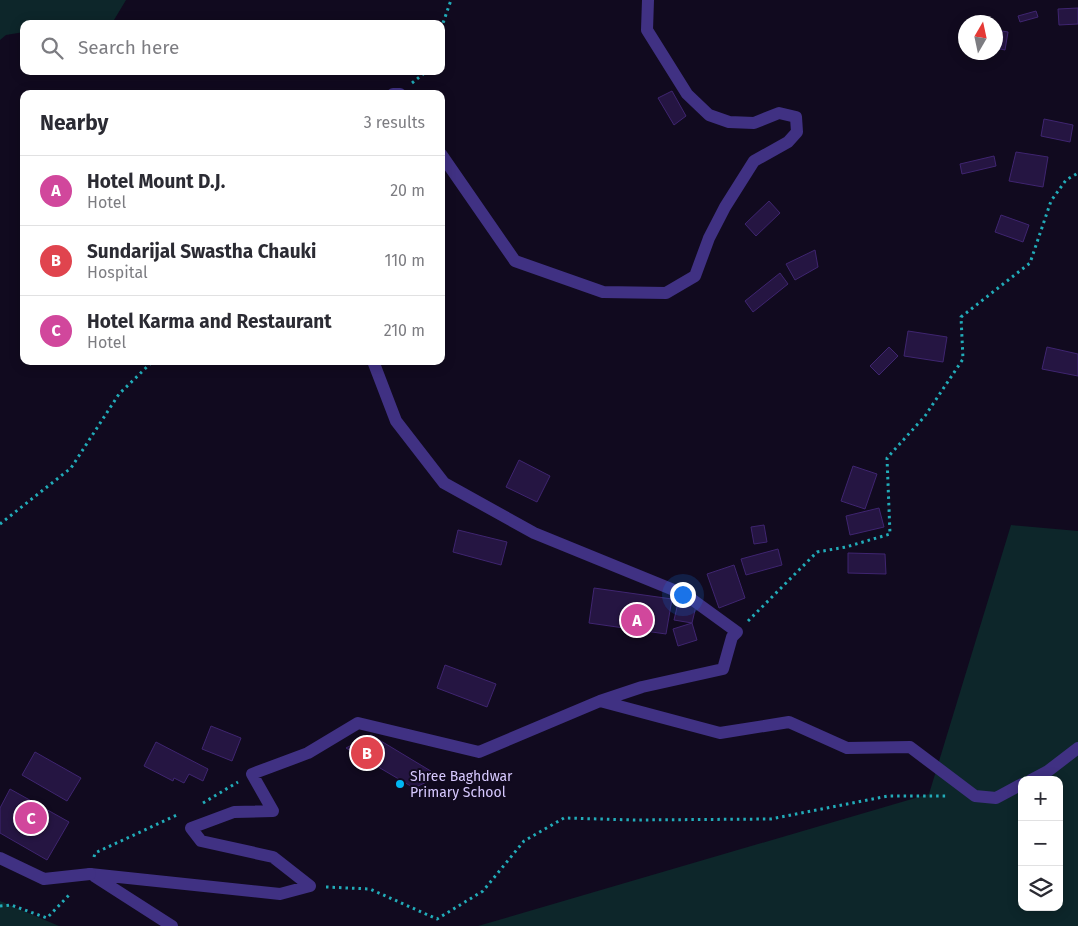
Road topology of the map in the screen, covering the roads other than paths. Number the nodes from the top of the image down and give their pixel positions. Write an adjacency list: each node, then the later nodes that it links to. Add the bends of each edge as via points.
1 (648, 0): 2 (street, via 647,30 687,94 709,115 729,122 754,123 779,113 796,117 797,132 788,142 754,161 709,238 695,276 666,293 603,292 516,261)
2 (445, 160)
3 (375, 365): 4 (street, via 396,421 444,483 534,533 686,595 737,632 732,638 723,669)
4 (600, 701): 7 (street, via 720,733 789,722 847,748 910,747 975,796 996,798); 9 (street, via 479,752 358,723 308,753 252,774 273,811 234,812 191,828 201,841 273,857 310,886 280,894)
5 (1078, 748): 6 (street)
6 (1039, 776)
7 (1018, 786)
8 (0, 858): 9 (street, via 44,879)
9 (90, 874): 10 (street)
10 (172, 926)

